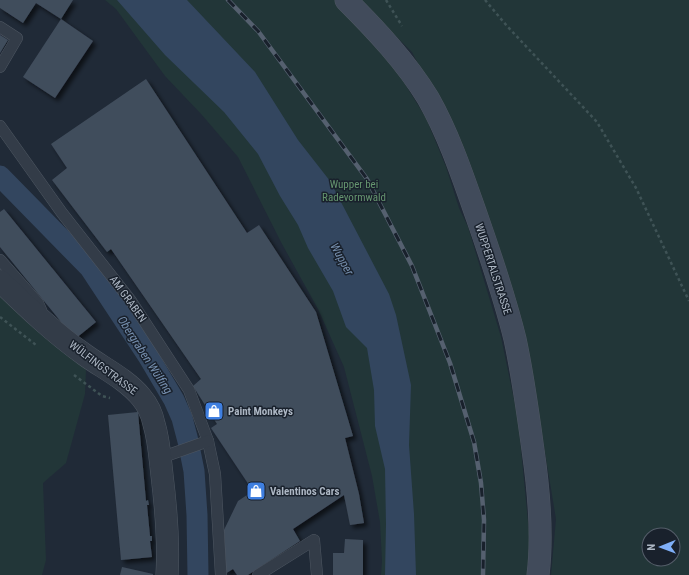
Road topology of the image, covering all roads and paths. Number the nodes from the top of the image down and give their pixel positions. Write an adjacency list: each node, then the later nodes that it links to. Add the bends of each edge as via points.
1 (346, 0): 16 (main road, WUPPERTALSTRASSE, via 393,50 428,99 456,159 493,265 515,340 537,476)
2 (485, 0): 8 (path, via 597,122 636,188)
3 (0, 27): 4 (lane, via 17,38)
4 (0, 67)
5 (0, 126): 10 (lane, AM GRABEN, via 62,213 131,301 181,376 189,390)
6 (0, 260): 9 (lane, via 38,303)
7 (0, 281): 9 (street, WÜLFINGSTRASSE)
8 (689, 301)
9 (42, 320): 11 (street, WÜLFINGSTRASSE, via 140,396)
10 (208, 441): 11 (lane); 13 (lane, AM GRABEN, via 215,474)
11 (168, 455): 12 (street, WÜLFINGSTRASSE, via 165,500)
12 (167, 575)
13 (221, 575)
14 (258, 575): 15 (lane, via 314,540)
15 (317, 575)
16 (538, 575)

